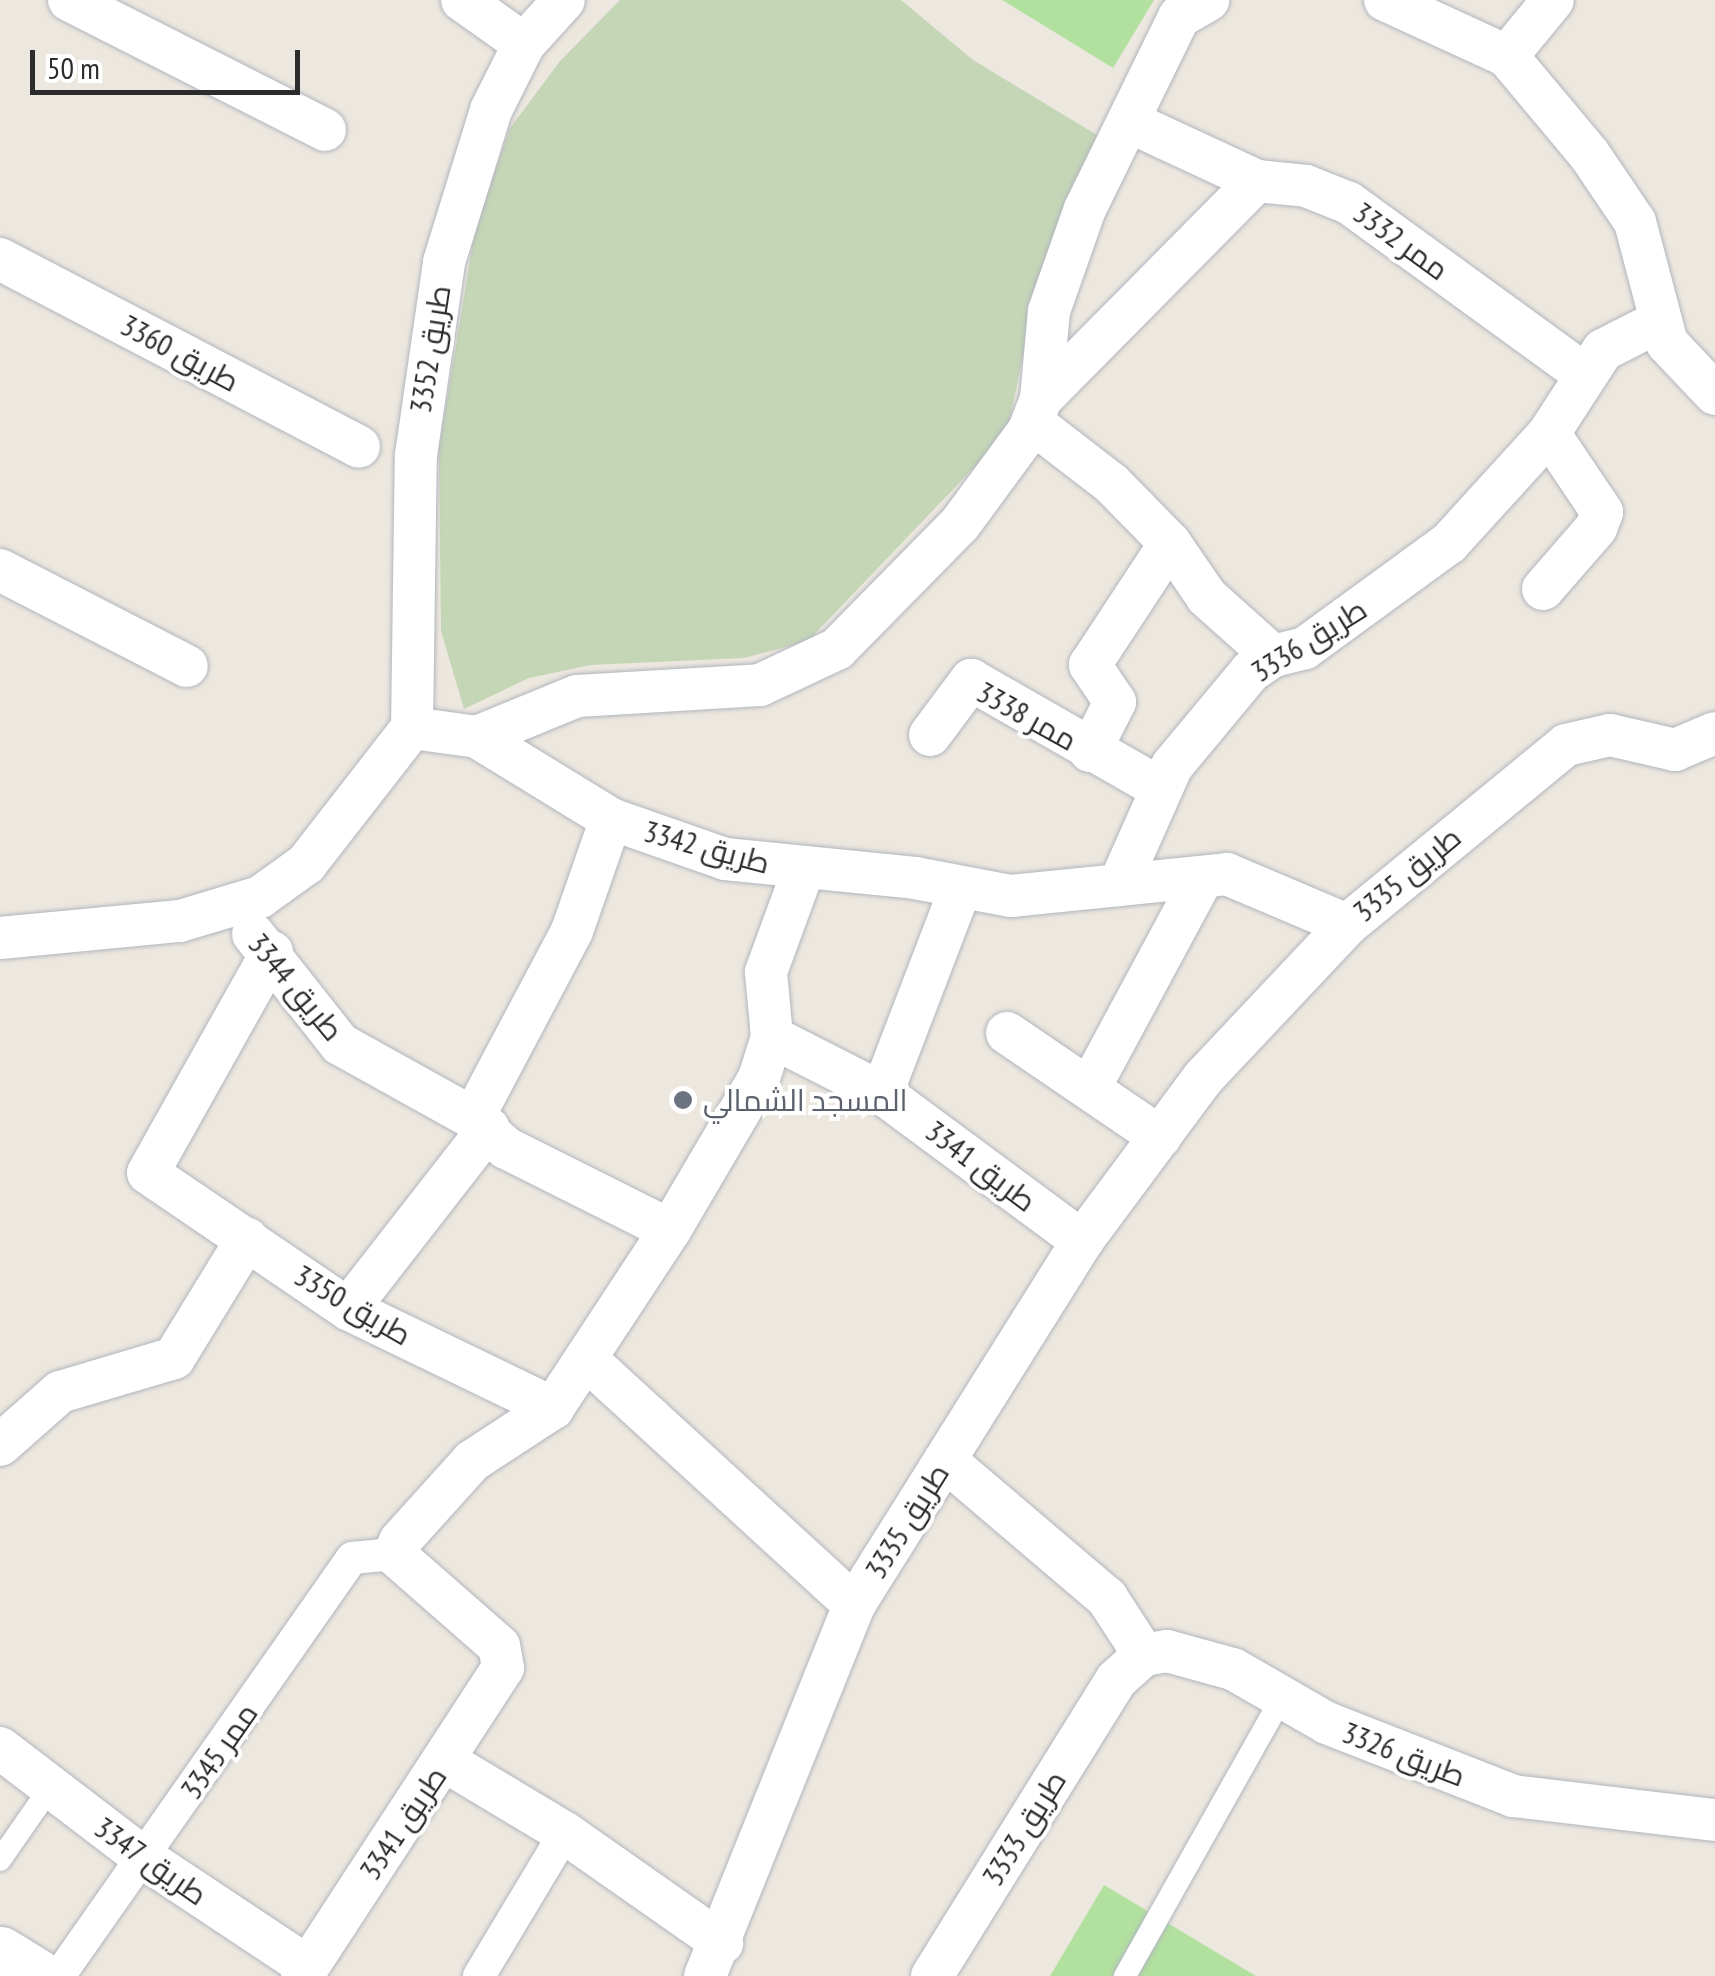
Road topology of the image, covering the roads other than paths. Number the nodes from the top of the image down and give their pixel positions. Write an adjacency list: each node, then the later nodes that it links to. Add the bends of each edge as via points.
1 (69, 0): 10 (street)
2 (462, 0): 7 (street)
3 (564, 0): 7 (street, طريق 3352)
4 (1208, 0): 9 (street, via 1179,17)
5 (1385, 0): 8 (street)
6 (1552, 0): 8 (street)
7 (524, 44): 24 (street, طريق 3352, via 491,110 444,262 420,404)
8 (1507, 56): 13 (street, via 1635,222)
9 (1132, 123): 11 (street, ممر 3332); 16 (street, via 1085,210 1049,312)
10 (325, 130)
11 (1257, 181): 14 (street, ممر 3332, via 1306,186 1349,202); 16 (street, via 1083,355)
12 (0, 259): 18 (street, طريق 3360)
13 (1658, 322): 14 (street, طريق 3336, via 1618,337); 15 (street, via 1666,343)
14 (1584, 374): 17 (street, طريق 3336)
15 (1715, 394)
16 (1035, 415): 19 (street, via 1034,424 1111,484); 27 (street, via 960,524 837,649 760,685 577,696)
17 (1548, 433): 21 (street, via 1602,512 1596,528); 22 (street, طريق 3336, via 1449,543 1305,648)
18 (359, 447)
19 (1170, 542): 22 (street, via 1207,597); 28 (street, ممر 3338, via 1090,665 1115,702)
20 (0, 570): 23 (street)
21 (1543, 588)
22 (1273, 656): 29 (street, طريق 3336, via 1189,741)
23 (187, 666)
24 (412, 728): 27 (street); 35 (street, via 306,864 260,897)
25 (1715, 732): 36 (street, طريق 3335, via 1674,750 1610,735 1578,738)
26 (930, 735): 28 (street, ممر 3338, via 970,680)
27 (477, 738): 30 (street, طريق 3342)
28 (1090, 751): 29 (street, ممر 3338)
29 (1161, 790): 33 (street, طريق 3336)
30 (611, 819): 31 (street, طريق 3342, via 726,858); 43 (street, via 572,931)
31 (804, 871): 34 (street, طريق 3342, via 915,878); 40 (street, via 766,972)
32 (1203, 877): 33 (street, طريق 3342); 36 (street, طريق 3342, via 1247,878); 41 (street)
33 (1119, 885): 34 (street, طريق 3342, via 1011,896)
34 (960, 890): 42 (street)
35 (227, 909): 37 (street, via 180,921); 38 (street, طريق 3344)
36 (1347, 924): 44 (street, طريق 3335, via 1203,1078)
37 (0, 938)
38 (272, 952): 43 (street, طريق 3344, via 340,1044); 46 (street, طريق 3350, via 148,1173)
39 (1006, 1034): 41 (street)
40 (772, 1038): 42 (street, طريق 3341); 45 (street, via 759,1078)
41 (1090, 1087): 44 (street)
42 (882, 1093): 47 (street, طريق 3341)
43 (481, 1123): 45 (street, طريق 3344, via 506,1148); 48 (street)
44 (1160, 1138): 47 (street, طريق 3335)
45 (670, 1230): 49 (street)
46 (247, 1239): 48 (street, طريق 3350); 51 (street, via 174,1358 60,1392)
47 (1082, 1241): 52 (street, طريق 3335)
48 (348, 1309): 50 (street, طريق 3350)
49 (586, 1359): 50 (street); 54 (street, طريق 3335)
50 (553, 1408): 53 (street, via 472,1461)
51 (0, 1445)
52 (945, 1460): 54 (street, طريق 3335); 55 (street, via 1107,1598)
53 (394, 1554): 58 (street, طريق 3341, via 499,1646 503,1668); 62 (street, ممر 3345, via 352,1558)
54 (854, 1605): 65 (street, طريق 3335)
55 (1130, 1668): 56 (street, طريق 3326, via 1167,1652 1233,1669); 70 (street, طريق 3333)
56 (1282, 1697): 60 (street, طريق 3326, via 1327,1724 1512,1796); 71 (lane)
57 (0, 1748): 59 (street, طريق 3347)
58 (444, 1761): 61 (street); 66 (street, طريق 3341)
59 (50, 1788): 62 (street, طريق 3347); 63 (lane)
60 (1715, 1820)
61 (565, 1833): 65 (street); 69 (street)
62 (144, 1858): 66 (street, طريق 3347); 68 (street, ممر 3345)
63 (0, 1860)
64 (0, 1954): 67 (street)
65 (713, 1960)
66 (305, 1971)
67 (36, 1976)
68 (59, 1976)
69 (478, 1976)
70 (932, 1976)
71 (1124, 1976)

